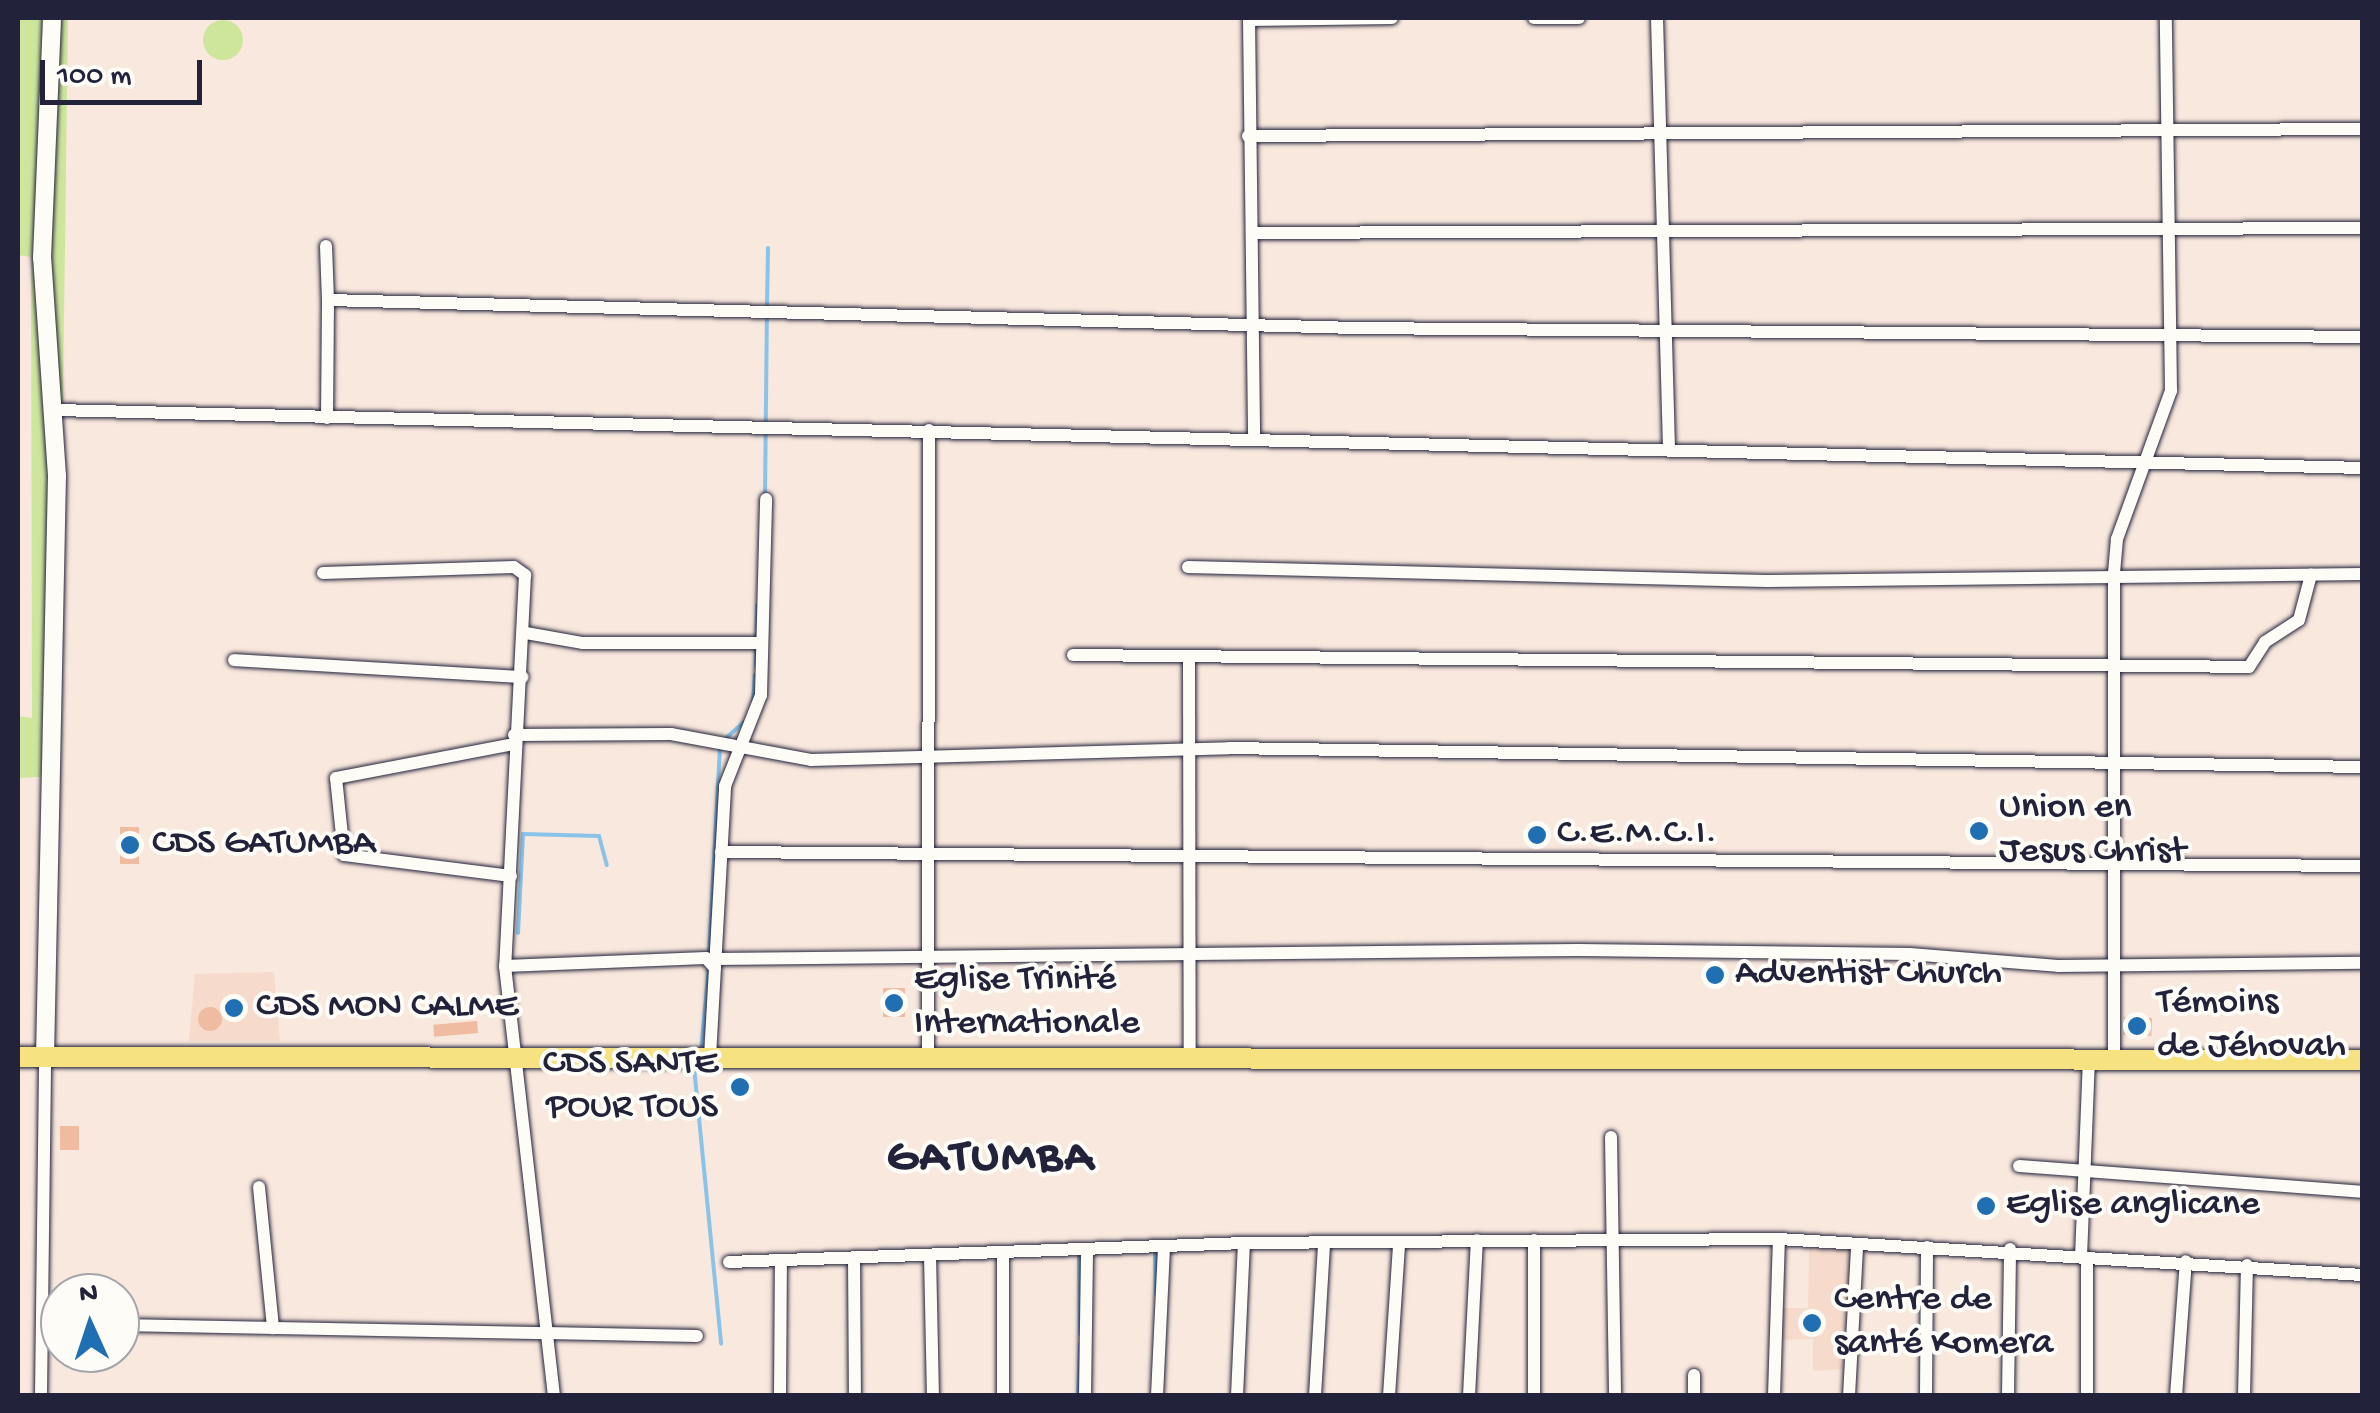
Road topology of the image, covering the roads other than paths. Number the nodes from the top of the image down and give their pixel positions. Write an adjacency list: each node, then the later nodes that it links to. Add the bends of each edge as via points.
1 (52, 18): 22 (main road, via 42,258)
2 (1392, 18): 7 (street)
3 (1534, 18): 4 (street)
4 (1579, 18)
5 (1657, 18): 9 (street)
6 (2166, 18): 10 (street)
7 (1249, 19): 11 (street)
8 (2362, 129): 10 (street)
9 (1660, 132): 10 (street); 11 (street); 14 (street)
10 (2166, 133): 13 (street)
11 (1248, 136): 15 (street)
12 (2362, 228): 13 (street)
13 (2168, 230): 14 (street); 20 (street)
14 (1663, 232): 15 (street); 19 (street)
15 (1252, 233): 18 (street)
16 (326, 246): 17 (street)
17 (328, 300): 18 (street); 23 (street)
18 (1250, 326): 19 (street); 25 (street)
19 (1661, 330): 20 (street); 26 (street)
20 (2174, 334): 21 (street); 27 (street, via 2171,391)
21 (2362, 337)
22 (56, 410): 23 (street); 65 (main road)
23 (327, 418): 24 (street)
24 (929, 430): 25 (street); 45 (street)
25 (1254, 438): 26 (street)
26 (1669, 449): 27 (street)
27 (2143, 463): 28 (street); 32 (street)
28 (2362, 468)
29 (766, 500): 36 (street)
30 (1188, 567): 32 (street, via 1766,581)
31 (324, 573): 35 (street, via 522,569)
32 (2114, 573): 33 (street); 38 (street)
33 (2311, 574): 34 (street); 38 (street, via 2300,620 2265,642 2249,667)
34 (2362, 574)
35 (526, 633): 36 (street, via 583,644); 41 (street)
36 (757, 643): 43 (street, via 755,720)
37 (1073, 655): 40 (street)
38 (2112, 659): 40 (street, via 1952,668 1367,651); 46 (street)
39 (234, 660): 41 (street)
40 (1189, 661): 44 (street)
41 (522, 677): 42 (street)
42 (514, 740): 43 (street, via 670,734); 53 (street); 53 (street, via 336,778 344,855)
43 (724, 747): 45 (street, via 811,760); 48 (street)
44 (1187, 749): 45 (street); 46 (street); 50 (street)
45 (928, 760): 49 (street)
46 (2114, 762): 47 (street); 52 (street)
47 (2362, 767)
48 (721, 852): 49 (street); 56 (street)
49 (930, 853): 50 (street); 55 (street)
50 (1188, 854): 52 (street); 54 (street)
51 (2362, 866): 52 (street)
52 (2112, 869): 59 (street)
53 (511, 876): 58 (street)
54 (1185, 952): 55 (street); 59 (street, via 1808,951); 63 (street)
55 (931, 960): 56 (street); 62 (street)
56 (712, 964): 58 (street, via 706,958); 64 (street)
57 (2362, 964): 59 (street)
58 (505, 966): 60 (street)
59 (2112, 966): 67 (street)
60 (510, 1054): 64 (main road); 65 (main road); 98 (street)
61 (18, 1056): 65 (main road)
62 (928, 1056): 63 (main road); 64 (main road)
63 (1190, 1056): 66 (main road)
64 (710, 1057)
65 (44, 1058): 94 (street)
66 (2088, 1058): 67 (main road); 71 (street)
67 (2114, 1058): 68 (main road)
68 (2362, 1060)
69 (1611, 1136): 77 (street)
70 (2019, 1166): 71 (street)
71 (2087, 1173): 73 (street); 88 (street)
72 (259, 1187): 97 (street)
73 (2362, 1192)
74 (1779, 1239): 77 (street); 82 (street); 115 (street)
75 (1477, 1240): 76 (street); 80 (street); 111 (street)
76 (1534, 1240): 77 (street); 112 (street)
77 (1609, 1242): 113 (street)
78 (1324, 1243): 79 (street); 80 (street); 109 (street)
79 (1244, 1244): 81 (street); 108 (street)
80 (1399, 1244): 110 (street)
81 (1164, 1246): 84 (street); 107 (street)
82 (1857, 1246): 83 (street); 116 (street)
83 (1927, 1246): 85 (street); 117 (street)
84 (1087, 1249): 86 (street); 106 (street)
85 (2010, 1250): 88 (street); 118 (street)
86 (1003, 1252): 87 (street); 105 (street)
87 (930, 1255): 89 (street); 104 (street)
88 (2084, 1257): 91 (street); 119 (street)
89 (854, 1259): 90 (street); 103 (street)
90 (781, 1260): 92 (street); 102 (street)
91 (2186, 1260): 93 (street); 120 (street)
92 (728, 1262)
93 (2247, 1265): 95 (street); 121 (street)
94 (42, 1273)
95 (2362, 1275)
96 (140, 1325): 97 (street)
97 (273, 1328): 98 (street)
98 (544, 1331): 99 (street); 101 (street)
99 (697, 1336)
100 (1694, 1375): 114 (street)
101 (554, 1396)
102 (780, 1396)
103 (855, 1396)
104 (933, 1396)
105 (1003, 1396)
106 (1085, 1396)
107 (1157, 1396)
108 (1236, 1396)
109 (1316, 1396)
110 (1389, 1396)
111 (1470, 1396)
112 (1534, 1396)
113 (1615, 1396)
114 (1694, 1396)
115 (1774, 1396)
116 (1850, 1396)
117 (1926, 1396)
118 (2008, 1396)
119 (2087, 1396)
120 (2176, 1396)
121 (2244, 1396)

